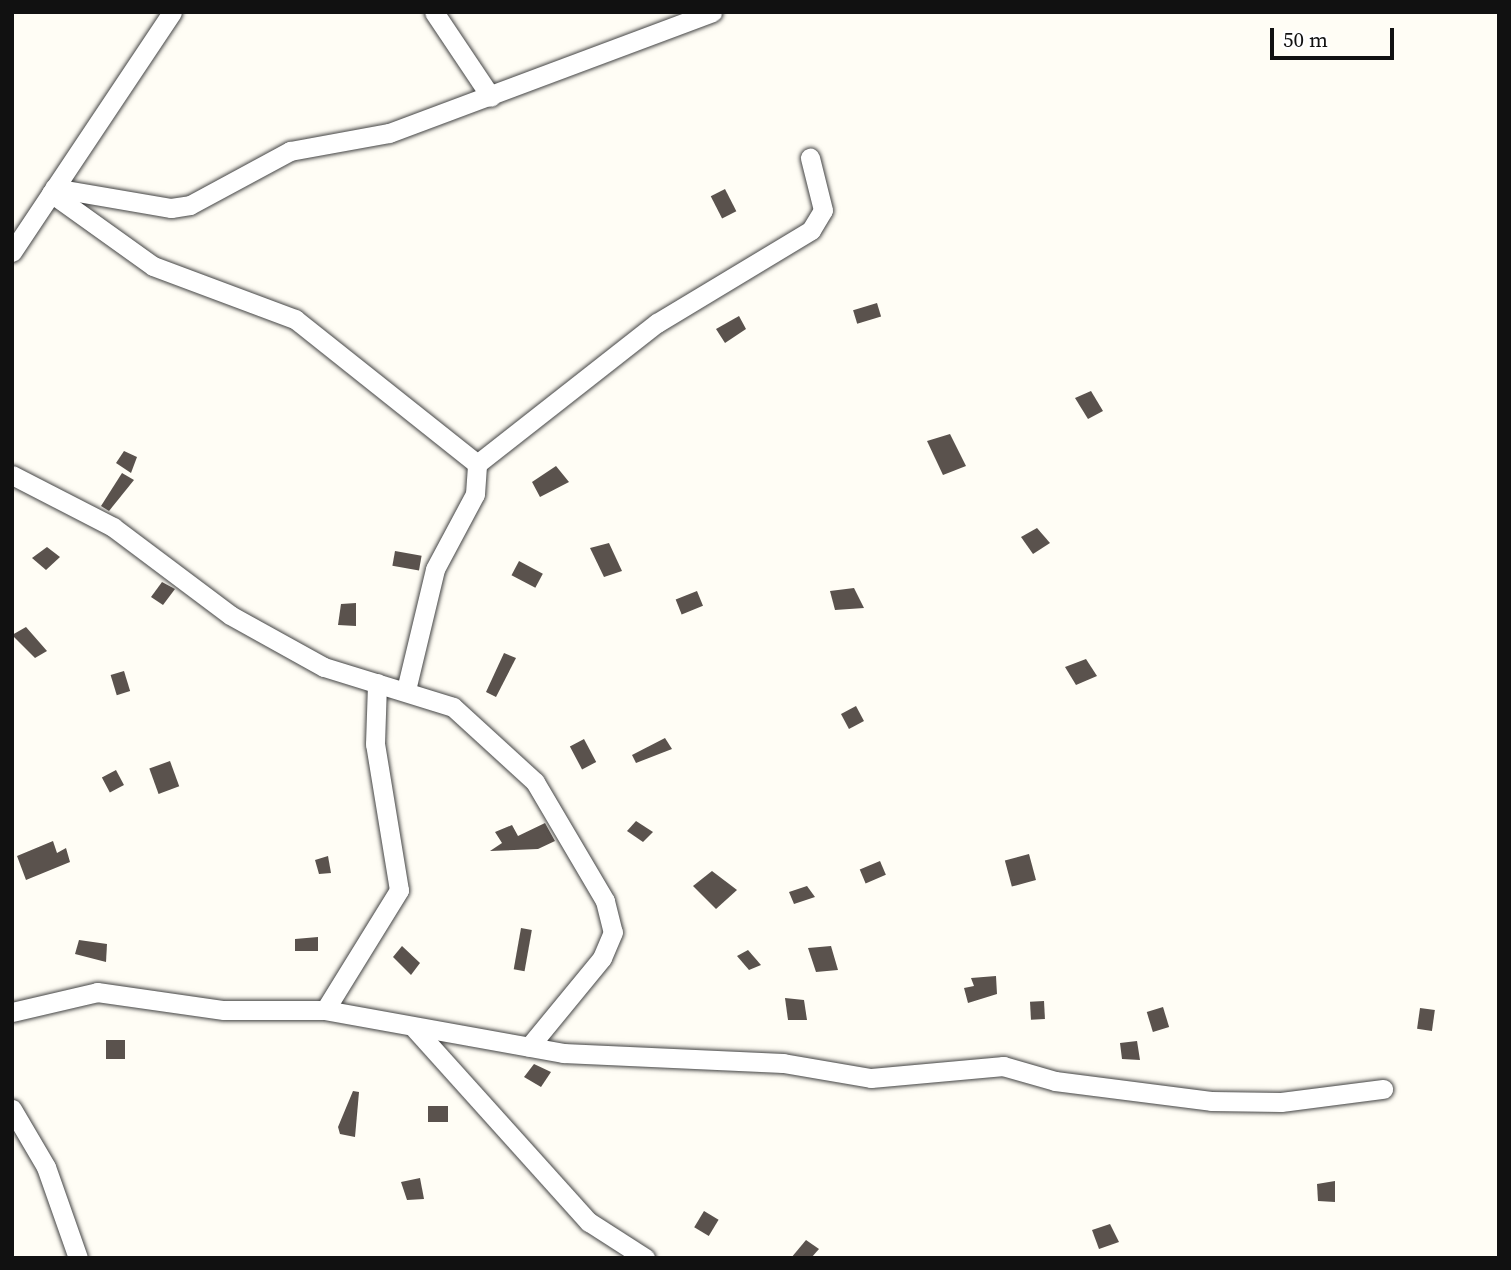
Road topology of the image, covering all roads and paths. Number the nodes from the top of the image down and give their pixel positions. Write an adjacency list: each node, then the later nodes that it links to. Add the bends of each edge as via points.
1 (172, 12): 6 (street)
2 (434, 12): 4 (street)
3 (712, 12): 4 (street)
4 (491, 97): 6 (street, via 362,142 290,150 190,205 171,208)
5 (810, 158): 8 (street, via 823,210 811,230 657,323)
6 (53, 190): 7 (street); 8 (street, via 153,266 295,318)
7 (12, 252)
8 (477, 464): 11 (street, via 475,494 435,569)
9 (12, 475): 10 (street, via 113,527 230,615 324,667)
10 (377, 683): 11 (street); 12 (street, via 375,744 399,890)
11 (406, 690): 15 (street, via 453,707 536,782 613,921 602,958)
12 (326, 1010): 13 (street, via 224,1010 97,992); 14 (street)
13 (12, 1012)
14 (414, 1029): 15 (street); 19 (street, via 589,1222)
15 (529, 1047): 16 (street, via 783,1063 871,1078 1003,1066 1055,1081 1211,1101 1281,1102)
16 (1383, 1089)
17 (12, 1109): 18 (street, via 46,1167)
18 (78, 1258)
19 (645, 1258)

